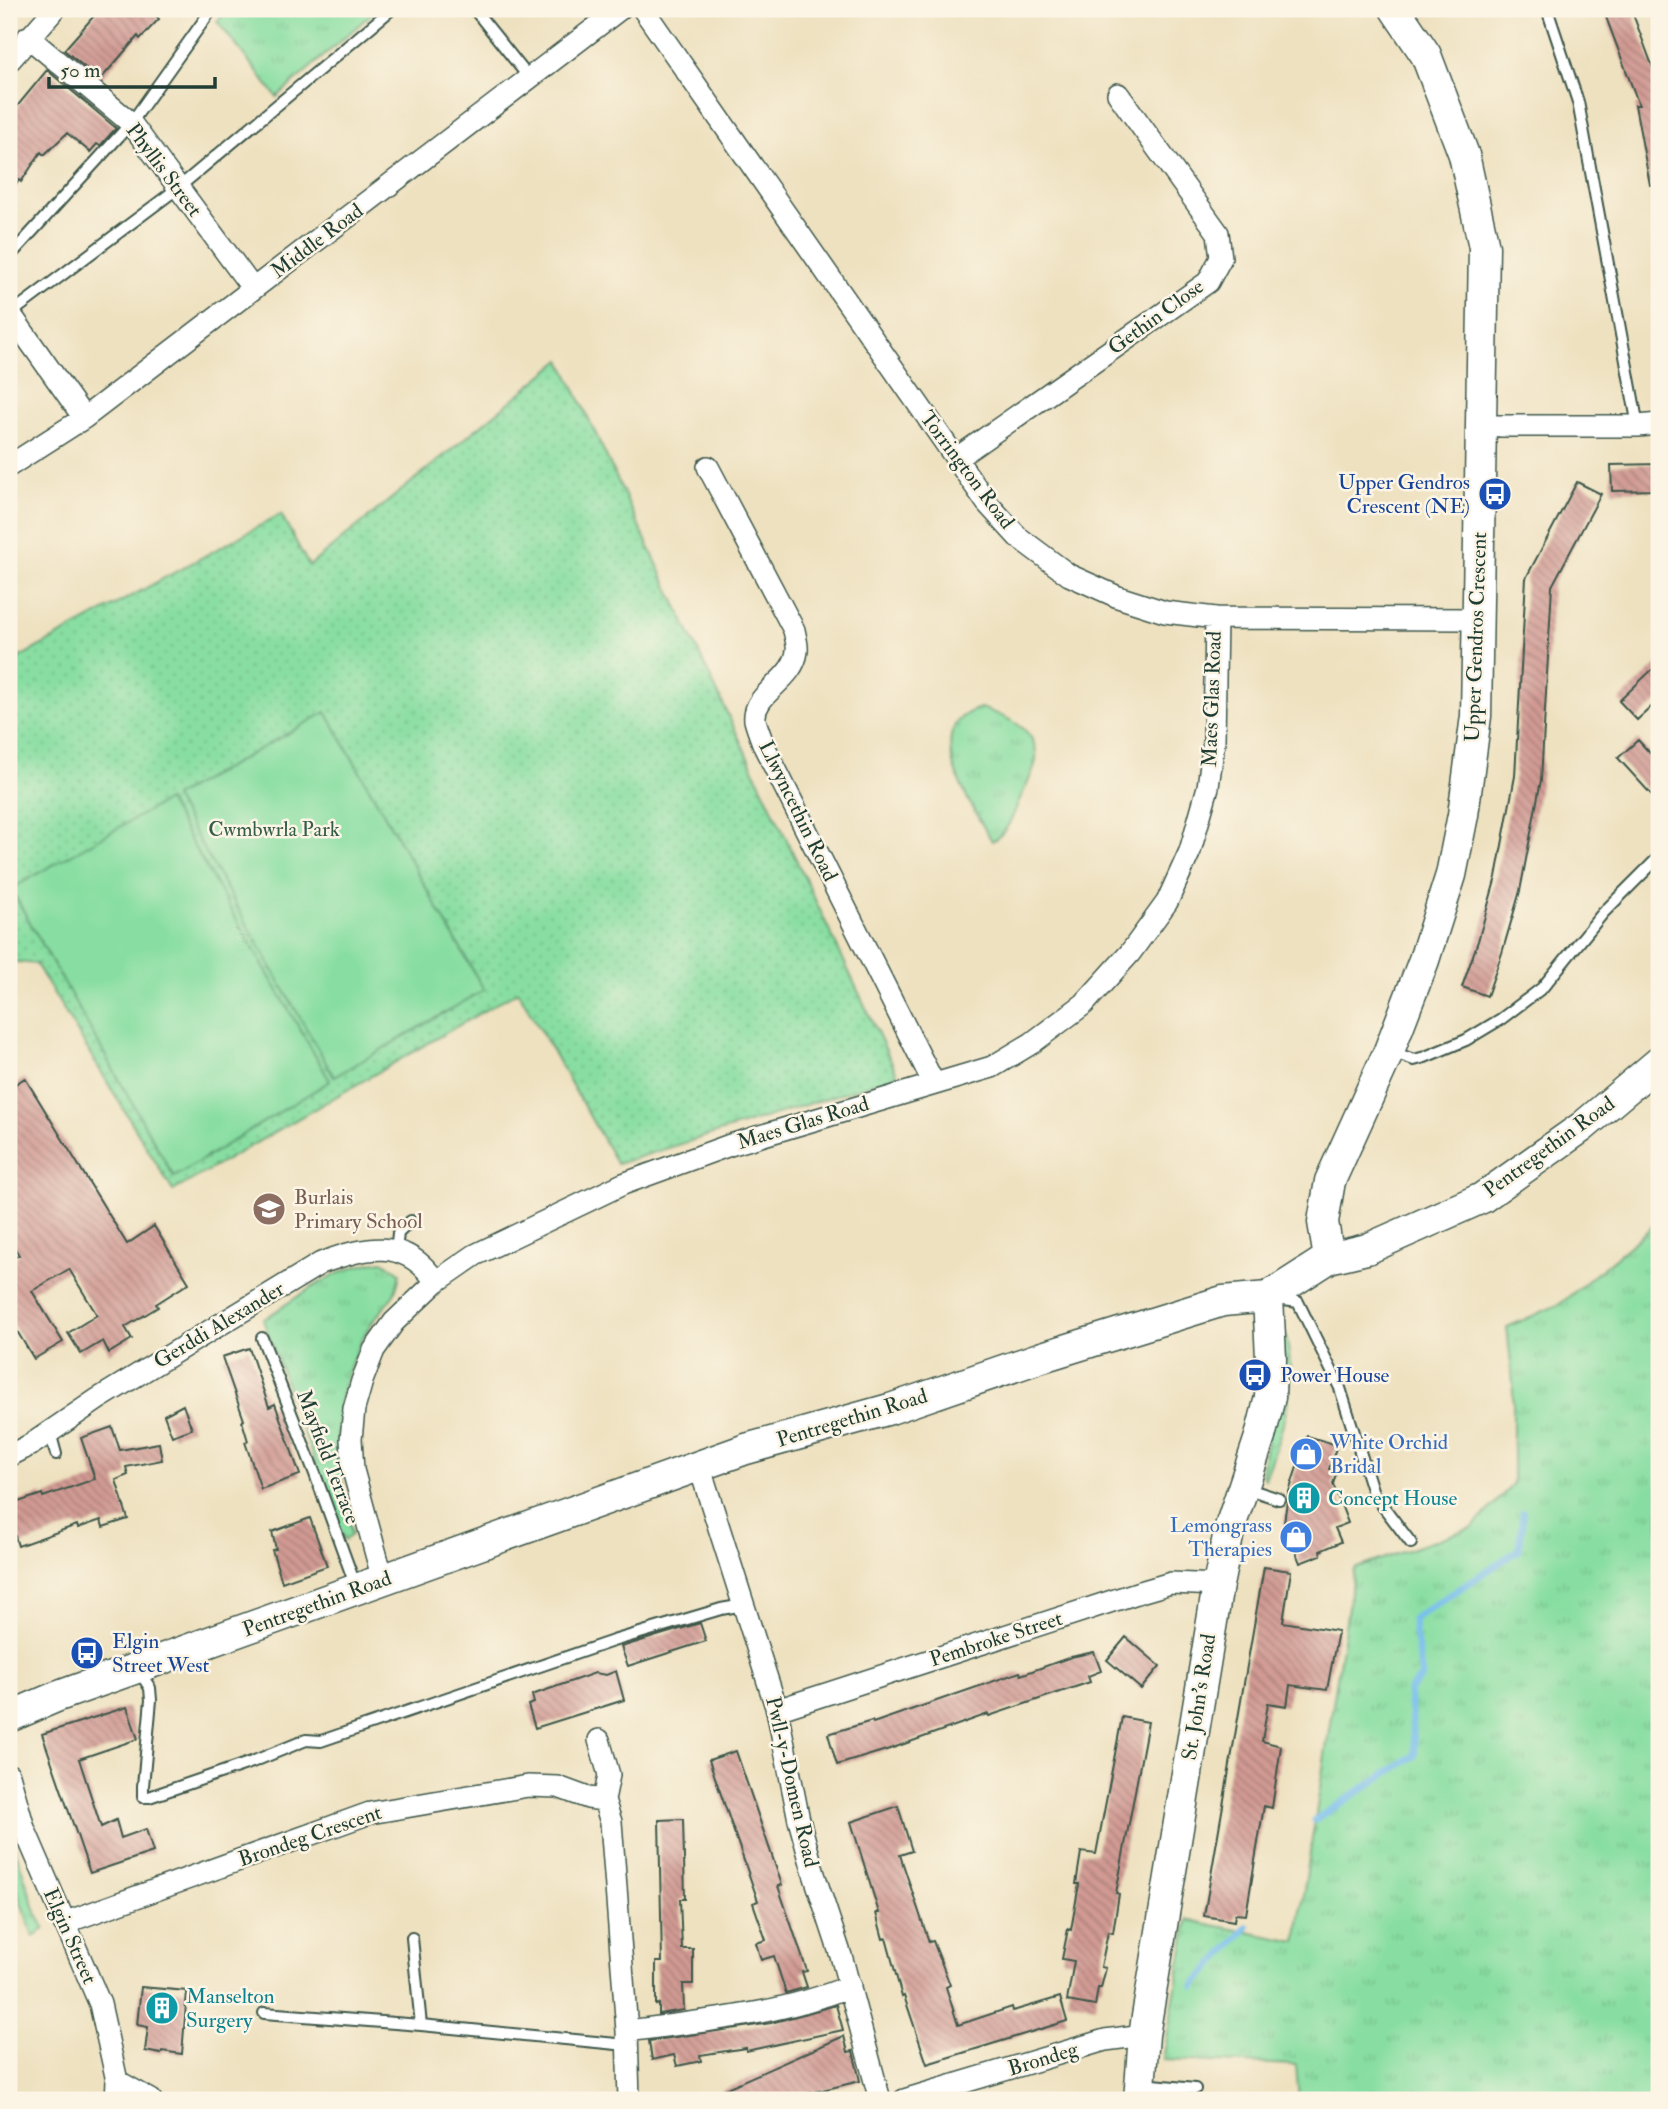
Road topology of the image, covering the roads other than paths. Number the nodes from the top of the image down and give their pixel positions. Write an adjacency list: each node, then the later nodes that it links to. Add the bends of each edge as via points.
1 (55, 9): 9 (street)
2 (212, 9): 13 (lane)
3 (392, 9): 14 (lane)
4 (474, 9): 11 (lane)
5 (619, 9): 11 (street, Middle Road)
6 (643, 9): 22 (street, Torrington Road)
7 (1395, 9): 20 (street, Upper Gendros Crescent, via 1426,55 1464,155 1484,247)
8 (1547, 9): 21 (lane, via 1578,102)
9 (28, 37): 10 (street); 13 (street, Phyllis Street)
10 (9, 61)
11 (530, 79): 16 (street, Middle Road)
12 (1118, 94): 22 (street, Gethin Close, via 1217,233 1221,258 1208,282)
13 (131, 123): 14 (street, Phyllis Street); 15 (lane)
14 (178, 188): 16 (street, Phyllis Street); 17 (lane)
15 (9, 257)
16 (253, 289): 18 (street, Middle Road)
17 (10, 314): 18 (street)
18 (84, 418): 23 (street, Middle Road)
19 (1659, 424): 21 (street)
20 (1482, 426): 21 (street); 26 (street, Upper Gendros Crescent)
21 (1638, 426)
22 (957, 458): 25 (street, Torrington Road, via 1018,537 1069,575 1165,612)
23 (9, 466)
24 (708, 467): 30 (street, Llwyncethin Road, via 794,629 797,652 788,674 757,708 755,718 764,746)
25 (1216, 618): 26 (street, Torrington Road); 30 (street, Maes Glas Road, via 1214,741 1208,787 1189,851 1167,902 1084,1004 992,1067)
26 (1478, 619): 28 (street, Upper Gendros Crescent, via 1476,716 1451,875)
27 (1659, 858): 28 (lane, via 1603,913 1542,988 1501,1019 1425,1057 1414,1060)
28 (1389, 1051): 33 (street, Upper Gendros Crescent, via 1330,1181 1322,1222)
29 (1659, 1062): 33 (street, Pentregethin Road, via 1582,1127 1482,1198 1367,1249)
30 (934, 1084): 34 (street, Maes Glas Road, via 730,1145 623,1184 475,1255)
31 (411, 1221): 32 (lane, via 398,1233)
32 (396, 1251): 34 (street, Gerddi Alexander, via 428,1270); 37 (street, Gerddi Alexander, via 386,1247 356,1250 321,1263)
33 (1329, 1258): 35 (street, Pentregethin Road)
34 (436, 1282): 44 (street, Maes Glas Road, via 394,1322 374,1350 354,1409 353,1470)
35 (1268, 1297): 40 (street, Pentregethin Road, via 1223,1301 890,1409); 41 (street, St. John's Road, via 1270,1396); 43 (lane, via 1298,1302 1340,1388 1373,1493)
36 (262, 1338): 44 (lane, Mayfield Terrace, via 315,1474)
37 (50, 1432): 38 (lane); 39 (street, Gerddi Alexander)
38 (56, 1454)
39 (9, 1456)
40 (699, 1465): 44 (street, Pentregethin Road); 46 (street, Pwll-y-Domen Road)
41 (1243, 1487): 42 (lane); 45 (street, St. John's Road)
42 (1279, 1499)
43 (1411, 1543)
44 (370, 1585): 47 (street, Pentregethin Road)
45 (1218, 1585): 48 (street, Pembroke Street, via 1171,1583); 58 (street, St. John's Road)
46 (744, 1605): 47 (lane, via 613,1641 321,1741 306,1740 149,1797 143,1797 143,1786 150,1688); 48 (street, Pwll-y-Domen Road)
47 (137, 1669): 49 (street, Pentregethin Road)
48 (777, 1710): 55 (street, Pwll-y-Domen Road, via 799,1820)
49 (9, 1717)
50 (600, 1740): 52 (street, via 609,1775)
51 (9, 1775): 53 (street, Elgin Street, via 24,1828)
52 (604, 1800): 53 (street, Brondeg Crescent, via 558,1787 528,1786 370,1813); 59 (street, via 611,1822)
53 (64, 1923): 61 (street, Elgin Street, via 100,2004)
54 (412, 1938): 57 (lane)
55 (850, 1986): 59 (street, via 774,2009); 65 (street, Pwll-y-Domen Road)
56 (264, 2013): 57 (lane)
57 (421, 2025): 59 (lane)
58 (1144, 2035): 62 (street, St. John's Road); 66 (street, Brondeg, via 1105,2040)
59 (627, 2038): 64 (street)
60 (1195, 2089): 62 (lane)
61 (116, 2090): 63 (street)
62 (1140, 2092)
63 (151, 2100)
64 (629, 2100)
65 (880, 2100)
66 (904, 2100)

